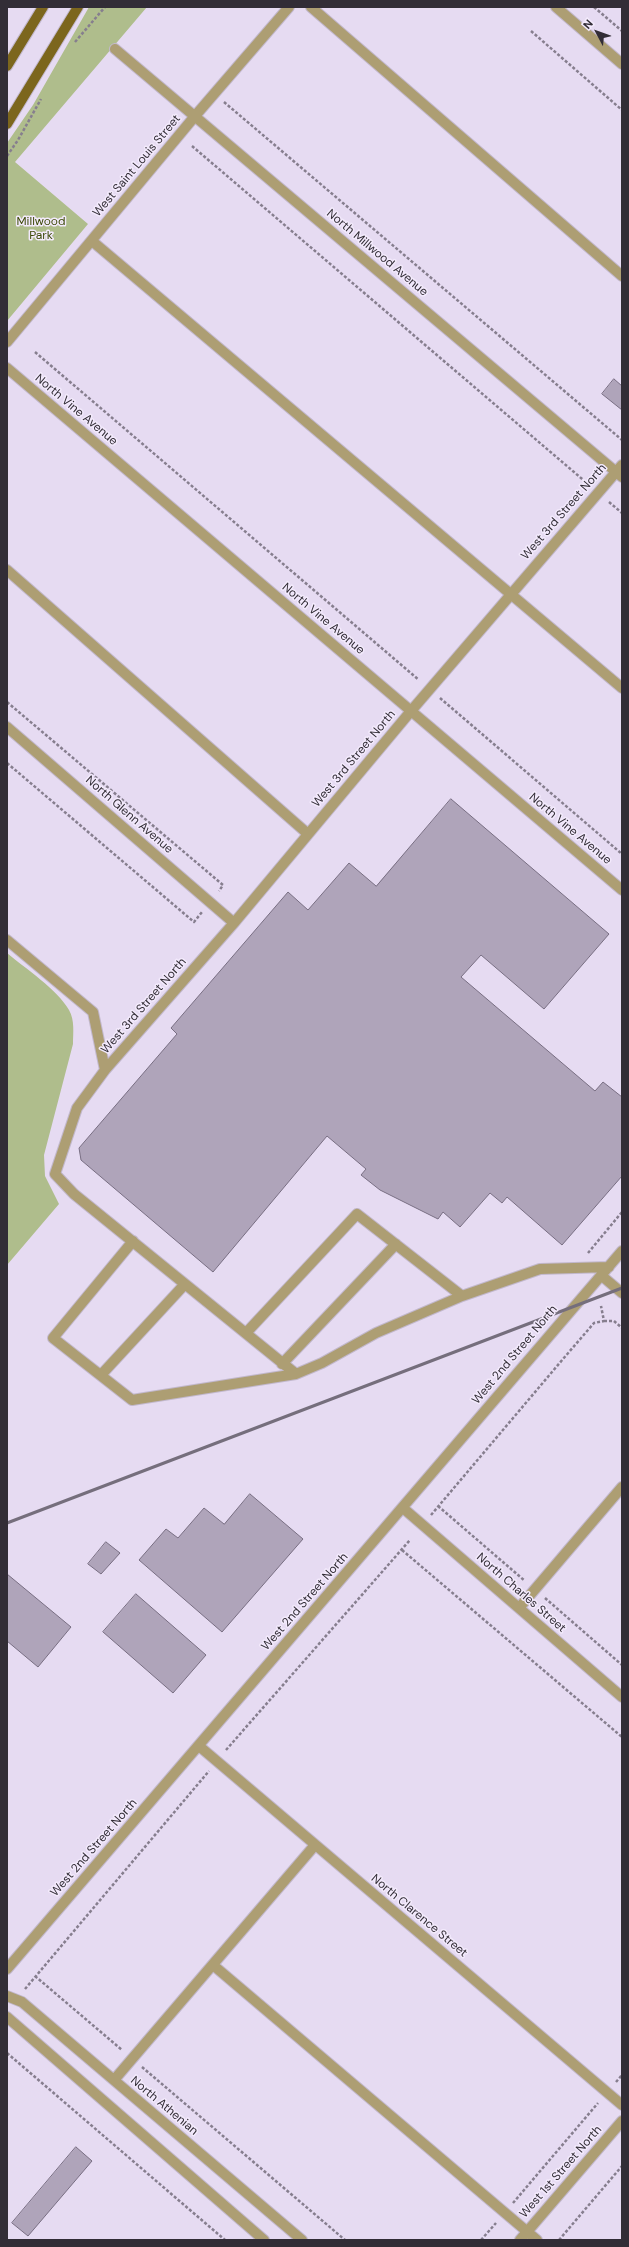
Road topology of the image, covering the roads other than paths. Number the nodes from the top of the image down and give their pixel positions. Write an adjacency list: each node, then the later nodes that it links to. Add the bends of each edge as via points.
1 (44, 7): 8 (main road)
2 (78, 7): 10 (main road)
3 (289, 7): 9 (street, West Saint Louis Street)
4 (311, 7): 12 (street)
5 (556, 7): 7 (street)
6 (115, 49): 9 (street, North Millwood Avenue)
7 (622, 64)
8 (7, 66)
9 (195, 116): 11 (street, West Saint Louis Street); 15 (street, North Millwood Avenue)
10 (7, 124)
11 (92, 241): 13 (street, West Saint Louis Street); 17 (street)
12 (622, 276)
13 (7, 342)
14 (7, 368): 19 (street, North Vine Avenue)
15 (620, 471): 17 (street, West 3rd Street North)
16 (7, 570): 21 (street)
17 (511, 594): 18 (street); 19 (street, West 3rd Street North)
18 (622, 688)
19 (411, 711): 21 (street, West 3rd Street North); 22 (street, North Vine Avenue)
20 (7, 727): 23 (street, North Glenn Avenue)
21 (308, 834): 23 (street, West 3rd Street North)
22 (622, 890)
23 (234, 923): 25 (street, West 3rd Street North)
24 (7, 940): 25 (street, via 93,1012)
25 (105, 1070): 26 (street, West 3rd Street North, via 77,1108 55,1174 74,1194)
26 (133, 1241): 31 (street); 37 (street, via 53,1338)
27 (396, 1244): 33 (street); 34 (street, via 357,1214); 35 (street)
28 (622, 1252): 29 (street, West 2nd Street North)
29 (609, 1267): 30 (street, West 2nd Street North); 33 (street, via 540,1269)
30 (602, 1276): 32 (street); 39 (street, West 2nd Street North)
31 (186, 1284): 34 (street); 37 (street)
32 (622, 1293)
33 (462, 1296): 36 (street, via 376,1334)
34 (246, 1333): 35 (street)
35 (282, 1364): 36 (street)
36 (296, 1374): 37 (street, via 132,1400)
37 (101, 1375)
38 (621, 1490): 40 (street)
39 (403, 1508): 40 (street, North Charles Street); 42 (street, West 2nd Street North)
40 (519, 1608): 41 (street, North Charles Street)
41 (622, 1697)
42 (199, 1746): 43 (street, North Clarence Street); 45 (street, West 2nd Street North)
43 (315, 1845): 44 (street); 49 (street, North Clarence Street)
44 (213, 1965): 48 (street); 51 (street)
45 (7, 1969)
46 (7, 1996): 48 (street, North Athenian, via 22,2002)
47 (7, 2017): 52 (street)
48 (114, 2080): 53 (street, North Athenian)
49 (622, 2105)
50 (622, 2121): 51 (street, West 1st Street North)
51 (527, 2232): 54 (street, West 1st Street North); 55 (street)
52 (264, 2240)
53 (302, 2240)
54 (520, 2240)
55 (537, 2240)

